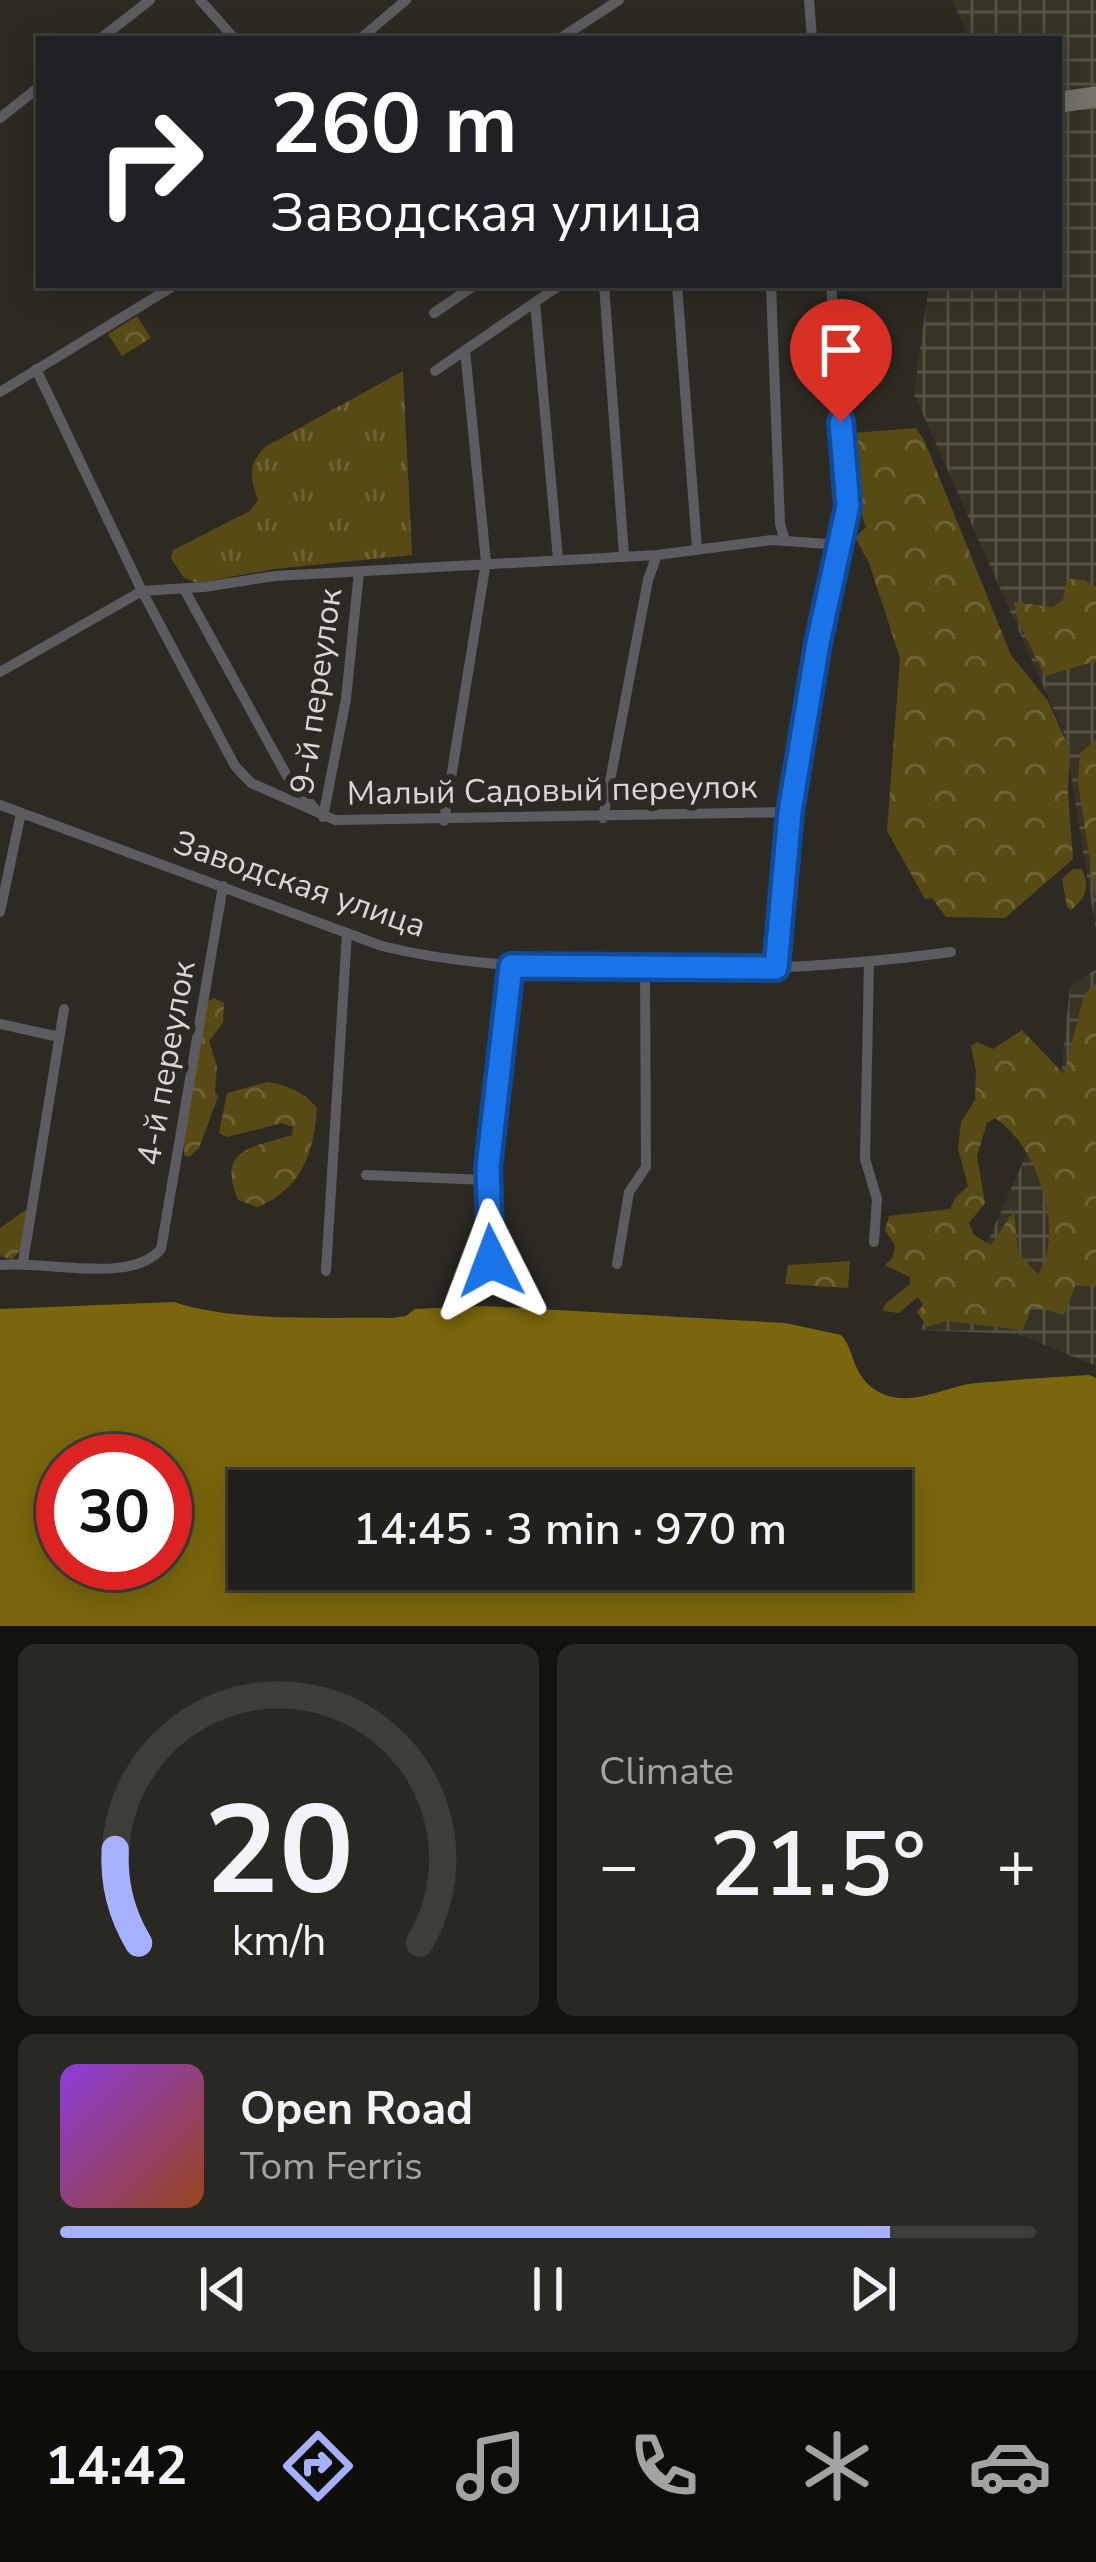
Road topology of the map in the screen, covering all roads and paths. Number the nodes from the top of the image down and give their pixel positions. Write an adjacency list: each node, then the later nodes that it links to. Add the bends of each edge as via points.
1 (150, 0): 6 (street)
2 (200, 0): 7 (street)
3 (406, 0): 8 (street)
4 (619, 0): 9 (street)
5 (809, 0): 10 (street)
6 (104, 36)
7 (232, 36)
8 (364, 36)
9 (564, 36)
10 (812, 36)
11 (36, 89): 12 (street)
12 (0, 118)
13 (170, 288): 23 (street)
14 (471, 288): 21 (street)
15 (556, 288): 20 (street)
16 (604, 288): 29 (street)
17 (677, 288): 28 (street)
18 (771, 288): 26 (street)
19 (831, 288): 27 (street, via 848,506)
20 (535, 302): 22 (street); 31 (street)
21 (434, 313)
22 (465, 350): 24 (street); 32 (street)
23 (36, 369): 25 (street); 35 (street)
24 (435, 370)
25 (0, 392)
26 (785, 541): 27 (street); 28 (street)
27 (842, 544): 38 (street)
28 (697, 548): 30 (street)
29 (624, 554): 30 (street); 31 (street)
30 (657, 555): 41 (street)
31 (558, 559): 32 (street)
32 (486, 562): 33 (street); 42 (street)
33 (359, 572): 34 (street); 40 (street, 9-й переулок)
34 (184, 589): 35 (street); 40 (street, via 287,776)
35 (142, 591): 36 (street); 40 (street, Малый Садовый переулок, via 235,766 251,783)
36 (0, 672)
37 (0, 806): 39 (street, Заводская улица)
38 (790, 812): 41 (street, Малый Садовый переулок); 49 (street)
39 (21, 813): 43 (street, Заводская улица); 44 (street)
40 (323, 818): 42 (street, Малый Садовый переулок)
41 (603, 818): 42 (street, Малый Садовый переулок)
42 (444, 820)
43 (223, 886): 45 (street, Заводская улица); 58 (street, 4-й переулок, via 161,1249 132,1268)
44 (0, 912)
45 (347, 933): 48 (street, Заводская улица, via 406,952); 61 (street)
46 (951, 952): 47 (street, Заводская улица)
47 (869, 963): 49 (street, Заводская улица); 56 (street, via 865,1159 877,1199)
48 (511, 966): 50 (street, Заводская улица); 55 (street)
49 (776, 968): 50 (street, Заводская улица)
50 (645, 970): 59 (street, via 646,1167 629,1192)
51 (64, 1009): 53 (street)
52 (0, 1024): 53 (street)
53 (58, 1037): 58 (street)
54 (366, 1175): 55 (street)
55 (487, 1180): 57 (street)
56 (874, 1242)
57 (491, 1261)
58 (22, 1262): 60 (street)
59 (617, 1264)
60 (0, 1265)
61 (326, 1271)

